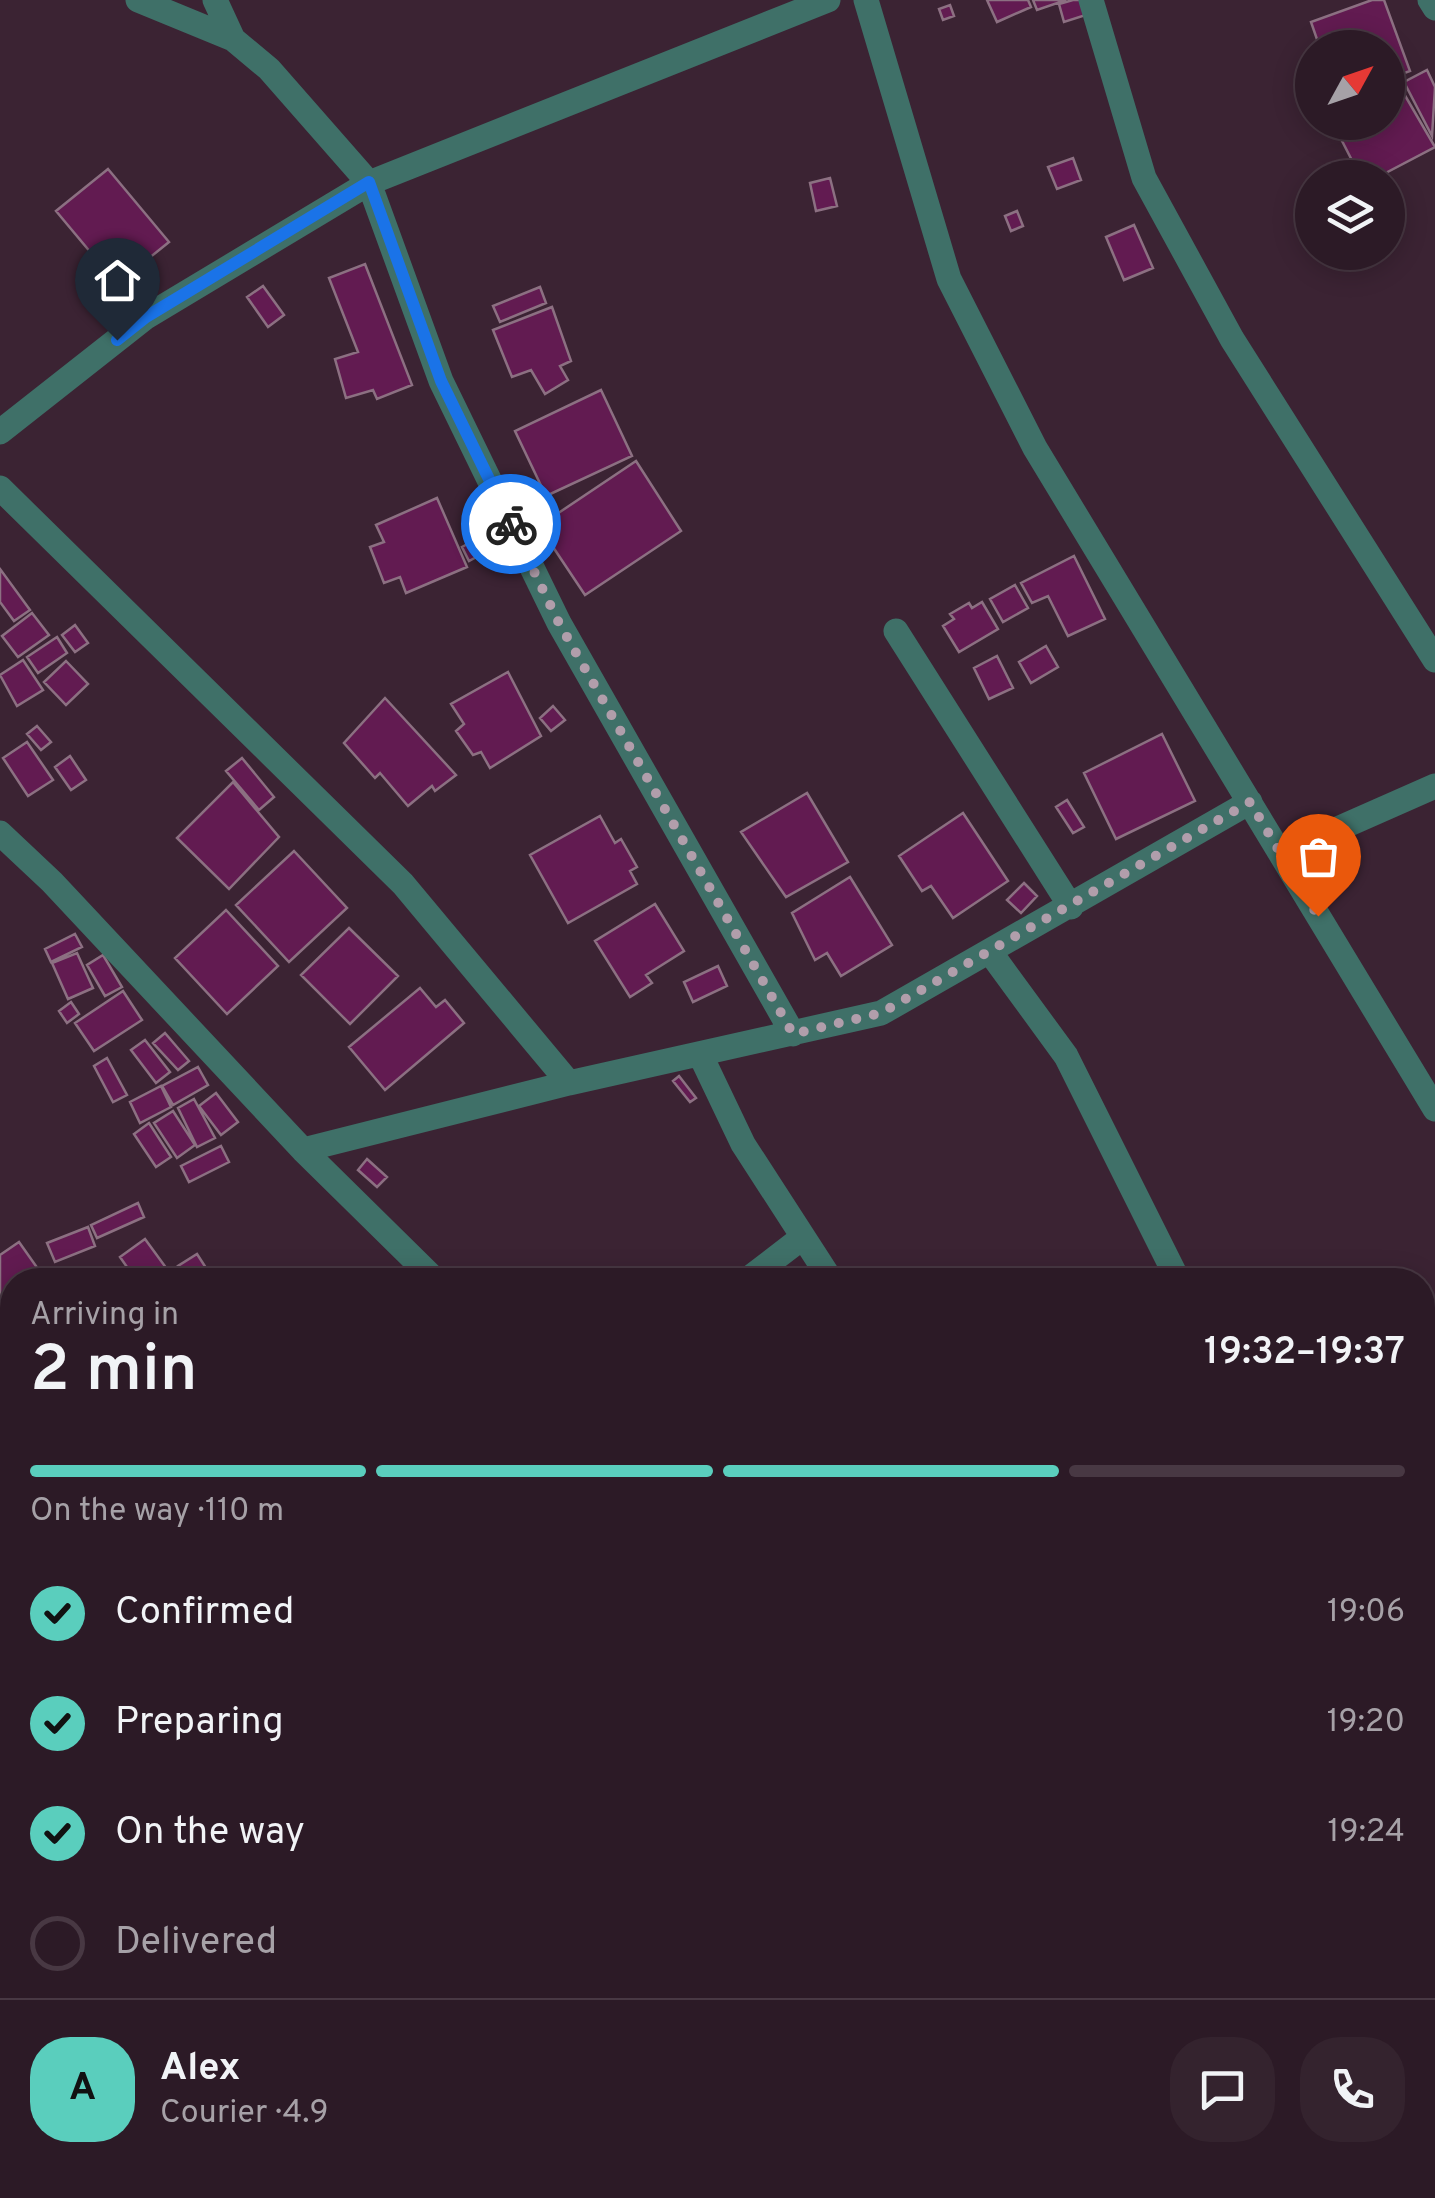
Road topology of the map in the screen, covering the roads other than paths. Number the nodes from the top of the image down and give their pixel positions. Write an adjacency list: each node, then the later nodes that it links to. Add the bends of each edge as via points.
1 (138, 0): 8 (street)
2 (215, 0): 8 (street)
3 (828, 0): 9 (street)
4 (866, 0): 15 (street, via 949,279 1035,448)
5 (1091, 0): 13 (street, via 1144,178 1232,339)
6 (1430, 0): 7 (street)
7 (1435, 8)
8 (233, 39): 9 (street)
9 (369, 182): 10 (street, via 146,317); 20 (street, via 441,381 559,623)
10 (0, 432)
11 (0, 488): 22 (street, via 403,884)
12 (896, 631): 18 (street)
13 (1435, 660)
14 (1435, 786): 17 (street)
15 (1250, 802): 17 (street); 18 (street)
16 (0, 833): 24 (street)
17 (1280, 854): 23 (street)
18 (1070, 907): 19 (street)
19 (990, 952): 20 (street, via 881,1013); 29 (street, via 1066,1056)
20 (793, 1034): 21 (street)
21 (700, 1054): 22 (street); 25 (street, via 742,1144)
22 (569, 1083): 24 (street)
23 (1435, 1109)
24 (303, 1150): 26 (street)
25 (803, 1238): 27 (street); 28 (street)
26 (423, 1268)
27 (763, 1268)
28 (823, 1268)
29 (1172, 1268)

